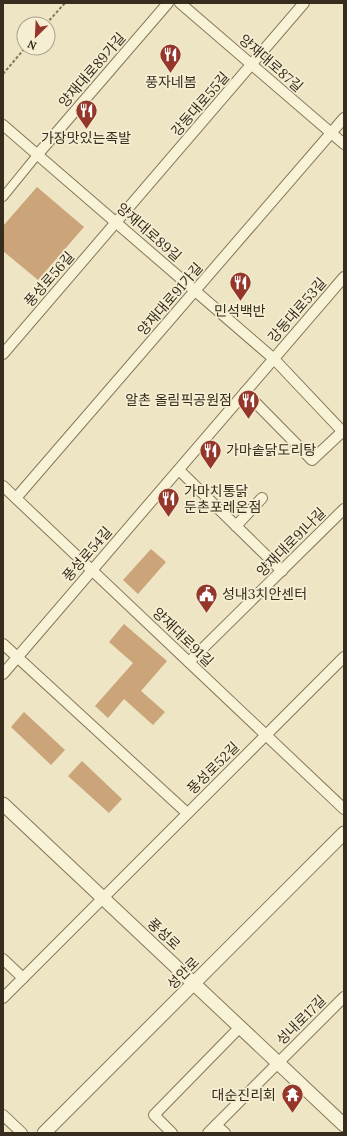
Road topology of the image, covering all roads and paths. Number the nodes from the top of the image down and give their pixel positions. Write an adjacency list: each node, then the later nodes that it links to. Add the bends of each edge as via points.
1 (64, 3): 5 (path)
2 (168, 3): 13 (street, 양재대로89가길)
3 (180, 3): 7 (street, 양재대로87길)
4 (304, 3): 7 (street, 강동대로55길)
5 (53, 16)
6 (18, 56): 8 (path)
7 (252, 65): 11 (street, 양재대로87길); 15 (street, 강동대로55길)
8 (3, 74)
9 (344, 118): 11 (street, 양재대로91가길)
10 (3, 125): 13 (street, 양재대로89길)
11 (331, 133): 12 (street, 양재대로87길); 17 (street, 양재대로91가길)
12 (344, 144)
13 (38, 154): 14 (street); 15 (street, 양재대로89길)
14 (3, 197)
15 (116, 222): 17 (street, 양재대로89길); 18 (street, 풍성로56길)
16 (343, 280): 19 (street, 강동대로53길)
17 (195, 291): 19 (street, 양재대로89길); 24 (street, 양재대로91가길)
18 (3, 354)
19 (274, 359): 20 (street, 풍성로54길); 21 (street, 양재대로89길)
20 (245, 392): 21 (street, 양재대로89길, via 312,460); 22 (street, 풍성로54길)
21 (343, 432)
22 (179, 470): 27 (street); 28 (street, 풍성로54길)
23 (3, 486): 24 (street, 양재대로91길)
24 (16, 498): 28 (street, 양재대로91길)
25 (262, 498): 27 (street)
26 (344, 509): 29 (street, 양재대로91나길)
27 (236, 526): 29 (street)
28 (92, 570): 32 (street, 풍성로54길); 33 (street, 양재대로91길)
29 (282, 571): 33 (street, 양재대로91나길)
30 (3, 644): 32 (street)
31 (344, 657): 35 (street, 풍성로52길)
32 (17, 658): 34 (street, 풍성로54길); 38 (street)
33 (189, 662): 35 (street, 양재대로91길)
34 (3, 674)
35 (266, 735): 37 (street, 양재대로91길); 38 (street, 풍성로52길)
36 (3, 804): 40 (street, 풍성로)
37 (344, 809)
38 (187, 813): 40 (street, 풍성로52길)
39 (344, 833): 43 (street, 성안로)
40 (102, 898): 42 (street); 43 (street, 풍성로)
41 (3, 959): 42 (street)
42 (23, 978): 44 (street)
43 (194, 985): 46 (street, 풍성로); 52 (street, 성안로)
44 (3, 998)
45 (343, 1001): 47 (street, 성내로17길)
46 (240, 1027): 47 (street, 풍성로); 53 (street, via 154,1115)
47 (278, 1063): 49 (street, 성내로17길); 50 (street, 풍성로)
48 (3, 1115): 51 (street)
49 (216, 1125): 54 (street, 성내로17길); 55 (street)
50 (344, 1125)
51 (22, 1133)
52 (44, 1133)
53 (172, 1133)
54 (208, 1133)
55 (225, 1133)

